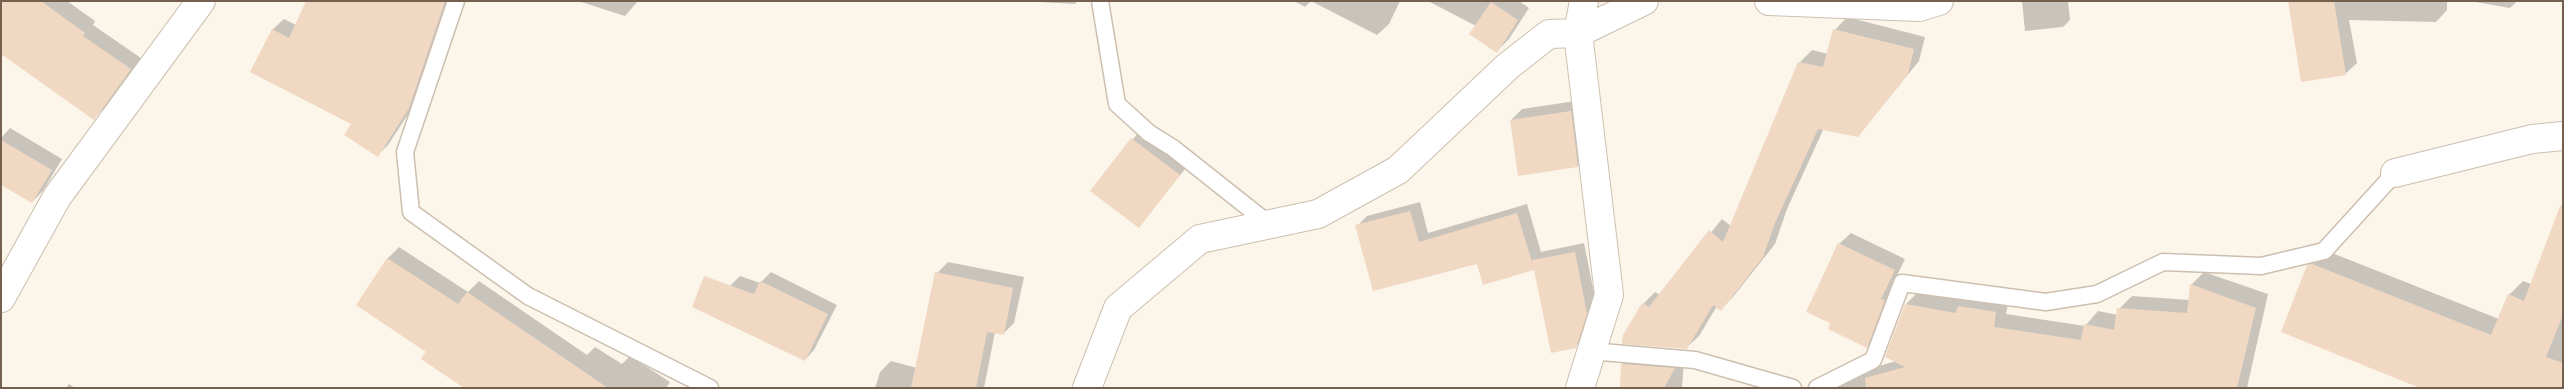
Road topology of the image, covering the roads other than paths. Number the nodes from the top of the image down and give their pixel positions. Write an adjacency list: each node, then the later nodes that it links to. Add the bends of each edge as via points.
1 (201, 1): 12 (street, via 57,197)
2 (456, 1): 14 (lane, via 405,152 411,212 528,296)
3 (1100, 1): 11 (lane, via 1117,104 1149,133 1173,148)
4 (1584, 1): 8 (street)
5 (1644, 1): 8 (street)
6 (1770, 1): 7 (street, via 1919,7)
7 (1939, 1)
8 (1578, 32): 11 (street, via 1549,34 1508,66 1398,170 1318,214); 13 (street, via 1609,295)
9 (2563, 136): 10 (street, via 2532,139)
10 (2395, 173): 18 (lane, via 2324,252 2261,266 2164,262 2097,294 2046,302 1902,283 1873,360)
11 (1269, 224): 15 (street, via 1200,239 1118,308)
12 (1, 298)
13 (1590, 352): 16 (street); 17 (lane, via 1695,360)
14 (710, 388)
15 (1087, 388)
16 (1580, 388)
17 (1793, 388)
18 (1817, 388)

